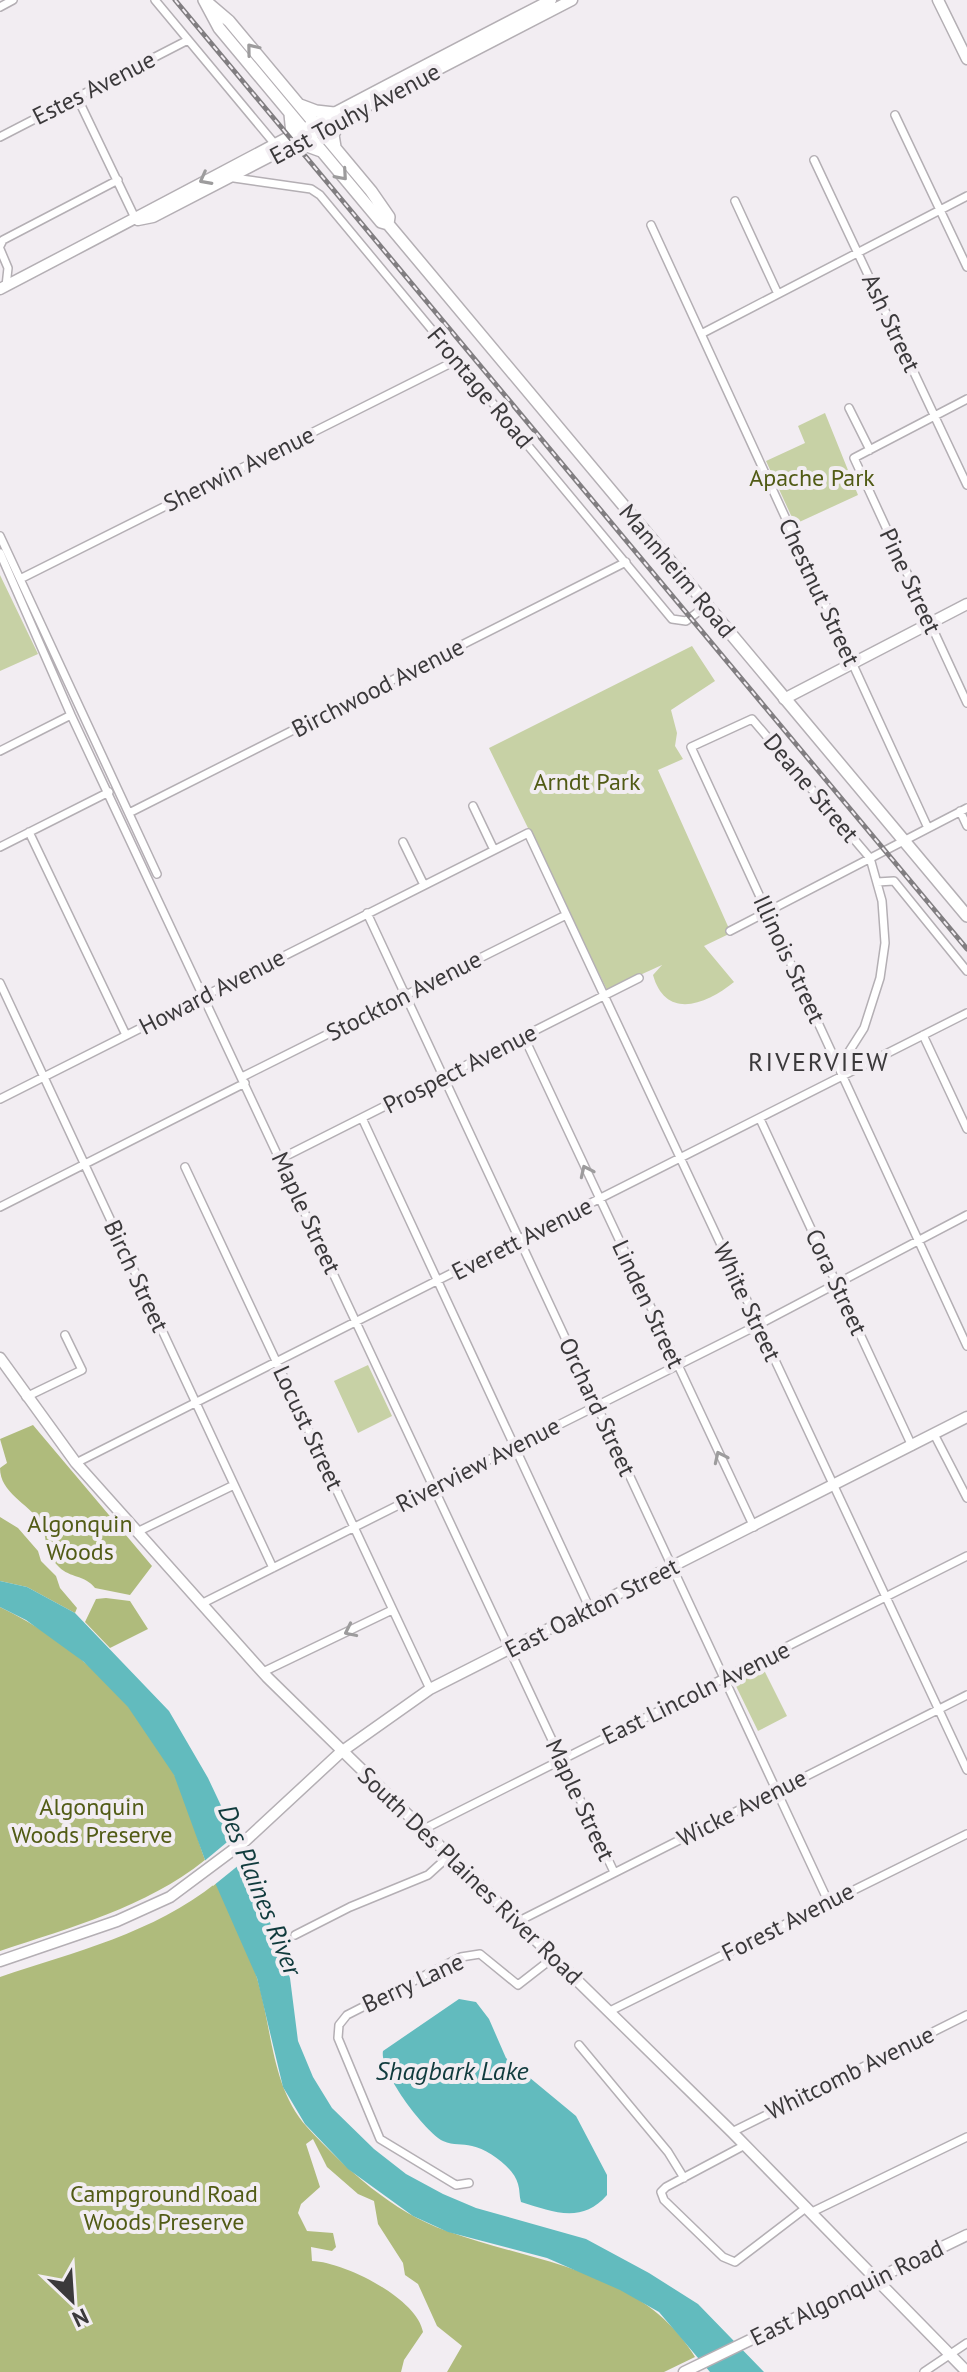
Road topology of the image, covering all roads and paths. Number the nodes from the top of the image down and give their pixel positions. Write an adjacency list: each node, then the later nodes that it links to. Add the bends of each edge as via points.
1 (13, 0): 7 (street)
2 (155, 0): 9 (street)
3 (204, 0): 12 (main road, Mannheim Road, via 229,21)
4 (551, 0): 8 (main road, East Touhy Avenue)
5 (572, 0): 8 (main road, East Touhy Avenue)
6 (938, 0): 10 (main road)
7 (0, 7)
8 (538, 7): 14 (main road, East Touhy Avenue)
9 (188, 40): 11 (street, Estes Avenue); 18 (street)
10 (967, 59)
11 (77, 97): 17 (street, Estes Avenue); 22 (street)
12 (292, 106): 14 (main road); 15 (main road, Mannheim Road); 16 (main road, Mannheim Road)
13 (895, 115): 25 (street)
14 (337, 118): 15 (main road, East Touhy Avenue); 19 (main road)
15 (319, 127): 16 (main road, East Touhy Avenue); 19 (main road, Mannheim Road)
16 (301, 136): 18 (main road, East Touhy Avenue); 21 (main road, East Touhy Avenue); 27 (main road, Mannheim Road, one-way to 27)
17 (0, 137)
18 (274, 143): 26 (main road, East Touhy Avenue, one-way to 26)
19 (335, 148): 27 (main road, Mannheim Road, via 380,203)
20 (814, 160): 30 (street, Ash Street)
21 (234, 178): 26 (main road, East Touhy Avenue); 37 (street, Frontage Road, via 311,189 320,195)
22 (118, 180): 26 (street); 29 (street, via 3,240)
23 (967, 196): 25 (street)
24 (735, 201): 35 (street)
25 (940, 210): 30 (street); 31 (street)
26 (136, 220): 33 (main road, East Touhy Avenue)
27 (388, 224): 48 (main road, Mannheim Road)
28 (651, 225): 36 (street, Chestnut Street)
29 (0, 248): 32 (street)
30 (858, 253): 35 (street); 40 (street, Ash Street)
31 (967, 267)
32 (8, 268): 33 (street); 34 (street)
33 (25, 276): 34 (main road, East Touhy Avenue)
34 (3, 288)
35 (778, 294): 36 (street)
36 (701, 334): 50 (street, Chestnut Street)
37 (457, 360): 45 (street, Frontage Road); 46 (street, Sherwin Avenue)
38 (967, 399): 40 (street)
39 (849, 408): 41 (street)
40 (935, 416): 41 (street); 42 (street, Ash Street)
41 (870, 450): 49 (street, Pine Street, via 854,458)
42 (967, 485)
43 (0, 536): 46 (street)
44 (0, 553): 53 (street, Maple Street)
45 (626, 562): 48 (street, Frontage Road, via 672,619 686,621); 59 (street, Birchwood Avenue)
46 (22, 578): 59 (street)
47 (967, 604): 49 (main road)
48 (706, 606): 51 (main road, Mannheim Road)
49 (930, 623): 50 (main road); 52 (street, Pine Street)
50 (852, 663): 51 (main road); 61 (street, Chestnut Street)
51 (784, 699): 64 (main road, Mannheim Road)
52 (967, 703)
53 (71, 715): 55 (street); 56 (street, Maple Street)
54 (691, 747): 68 (street, Deane Street, via 752,719); 72 (street, Illinois Street)
55 (0, 751)
56 (109, 792): 62 (street); 81 (street, Maple Street)
57 (473, 806): 67 (street)
58 (963, 810): 60 (street); 61 (street)
59 (129, 813): 69 (street)
60 (967, 826)
61 (928, 828): 64 (street)
62 (29, 832): 66 (street); 84 (street)
63 (528, 833): 67 (street, Howard Avenue); 74 (street, White Street)
64 (903, 841): 68 (street); 75 (main road, Mannheim Road)
65 (403, 842): 71 (street)
66 (0, 847)
67 (494, 850): 71 (street, Howard Avenue)
68 (870, 858): 70 (street); 72 (street)
69 (157, 874)
70 (877, 882): 77 (street, via 894,881); 87 (street, via 885,924 884,961 874,1004 843,1061)
71 (424, 885): 73 (street, Howard Avenue)
72 (767, 912): 76 (street); 87 (street, Illinois Street)
73 (367, 913): 80 (street, Orchard Street); 81 (street, Howard Avenue)
74 (566, 915): 80 (street, Stockton Avenue); 82 (street, White Street)
75 (967, 916)
76 (730, 931)
77 (967, 971)
78 (639, 978): 82 (street, Prospect Avenue)
79 (0, 983): 88 (street, Birch Street)
80 (405, 995): 89 (street, Orchard Street); 90 (street, Stockton Avenue)
81 (204, 996): 84 (street, Howard Avenue); 90 (street, Maple Street)
82 (604, 996): 86 (street, Prospect Avenue); 96 (street, White Street)
83 (967, 1013): 85 (street, Everett Avenue)
84 (126, 1035): 88 (street, Howard Avenue)
85 (923, 1035): 87 (street, Everett Avenue); 94 (street)
86 (524, 1037): 89 (street, Prospect Avenue); 99 (street, Linden Street, one-way to 86)
87 (843, 1076): 93 (street, Everett Avenue); 103 (street, Illinois Street)
88 (44, 1077): 91 (street, Howard Avenue); 97 (street, Birch Street)
89 (443, 1077): 92 (street, Prospect Avenue); 102 (street, Orchard Street)
90 (244, 1080): 95 (street, Maple Street); 97 (street, Stockton Avenue)
91 (0, 1099)
92 (362, 1118): 95 (street, Prospect Avenue); 104 (street)
93 (760, 1119): 96 (street, Everett Avenue); 105 (street, Cora Street)
94 (967, 1129)
95 (280, 1159): 106 (street, Maple Street)
96 (680, 1159): 99 (street, Everett Avenue); 107 (street, White Street)
97 (84, 1164): 100 (street, Stockton Avenue); 114 (street, Birch Street)
98 (185, 1167): 111 (street, Locust Street)
99 (599, 1200): 102 (street, Everett Avenue); 112 (street, Linden Street)
100 (0, 1207)
101 (967, 1215): 103 (street, Riverview Avenue)
102 (519, 1240): 104 (street, Everett Avenue); 115 (street, Orchard Street)
103 (919, 1240): 105 (street, Riverview Avenue); 109 (street, Illinois Street)
104 (437, 1281): 106 (street, Everett Avenue); 119 (street)
105 (837, 1283): 107 (street, Riverview Avenue); 118 (street, Cora Street)
106 (357, 1322): 111 (street, Everett Avenue); 122 (street, Maple Street)
107 (758, 1325): 112 (street, Riverview Avenue); 123 (street, White Street)
108 (65, 1335): 113 (street, via 82,1370)
109 (967, 1346)
110 (0, 1358): 113 (main road, South Des Plaines River Road)
111 (277, 1362): 114 (street, Everett Avenue); 125 (street, Locust Street)
112 (677, 1366): 115 (street, Riverview Avenue); 126 (street, Linden Street, one-way to 112)
113 (26, 1397): 120 (main road, South Des Plaines River Road)
114 (195, 1403): 120 (street, Everett Avenue); 121 (street, Birch Street)
115 (596, 1406): 119 (street, Riverview Avenue); 130 (street, Orchard Street)
116 (967, 1417): 117 (main road, East Oakton Street)
117 (934, 1434): 118 (main road, East Oakton Street); 124 (street)
118 (912, 1446): 123 (main road, East Oakton Street)
119 (514, 1447): 122 (street, Riverview Avenue); 133 (street)
120 (76, 1463): 127 (main road, South Des Plaines River Road)
121 (234, 1485): 127 (street); 129 (street, Birch Street)
122 (434, 1487): 125 (street, Riverview Avenue); 135 (street, Maple Street)
123 (833, 1487): 126 (main road, East Oakton Street); 131 (street, White Street)
124 (967, 1498)
125 (354, 1527): 129 (street, Riverview Avenue); 134 (street, Locust Street)
126 (754, 1527): 130 (main road, East Oakton Street)
127 (137, 1532): 132 (main road, South Des Plaines River Road)
128 (967, 1556): 131 (street, East Lincoln Avenue)
129 (273, 1568): 132 (street, Riverview Avenue)
130 (671, 1568): 133 (main road, East Oakton Street); 137 (street, Orchard Street)
131 (886, 1599): 137 (street, East Lincoln Avenue); 140 (street, White Street)
132 (201, 1604): 136 (main road, South Des Plaines River Road)
133 (590, 1609): 135 (main road, East Oakton Street)
134 (392, 1610): 136 (street, one-way to 136); 138 (street, Locust Street)
135 (510, 1649): 138 (main road, East Oakton Street); 142 (street, Maple Street)
136 (263, 1672): 141 (main road, South Des Plaines River Road)
137 (724, 1679): 142 (street, East Lincoln Avenue); 144 (street, Orchard Street)
138 (430, 1689): 141 (main road, East Oakton Street)
139 (967, 1695): 140 (street, Wicke Avenue)
140 (938, 1709): 143 (street, White Street); 144 (street, Wicke Avenue)
141 (341, 1752): 145 (main road, South Des Plaines River Road); 153 (main road, East Oakton Street, via 203,1876 131,1916)
142 (561, 1758): 145 (street, East Lincoln Avenue); 148 (street, Maple Street)
143 (967, 1770)
144 (777, 1790): 148 (street, Wicke Avenue); 149 (street, Orchard Street)
145 (424, 1829): 147 (main road, South Des Plaines River Road)
146 (967, 1834): 149 (street, Forest Avenue)
147 (450, 1855): 150 (main road, South Des Plaines River Road); 151 (street, via 428,1875)
148 (614, 1872): 150 (street, Wicke Avenue)
149 (828, 1901): 154 (street, Forest Avenue)
150 (517, 1922): 152 (main road, South Des Plaines River Road)
151 (295, 1935)
152 (554, 1957): 154 (main road, South Des Plaines River Road); 161 (street, Berry Lane, via 518,1985 480,1954 461,1957 347,2015 339,2025 338,2038 380,2139 456,2185)
153 (0, 1961)
154 (610, 2011): 157 (main road, South Des Plaines River Road)
155 (967, 2015): 157 (street, Whitcomb Avenue)
156 (579, 2045): 160 (street)
157 (732, 2132): 159 (main road, South Des Plaines River Road)
158 (967, 2137): 162 (street)
159 (745, 2145): 160 (street); 162 (main road, South Des Plaines River Road)
160 (684, 2178): 162 (street, via 664,2189 662,2197 723,2257 735,2262)
161 (469, 2183)
162 (810, 2209): 164 (main road, South Des Plaines River Road)
163 (967, 2235): 164 (main road, East Algonquin Road)
164 (879, 2278): 166 (main road, South Des Plaines River Road); 167 (main road, East Algonquin Road)
165 (967, 2343): 166 (street)
166 (948, 2353): 168 (street); 169 (main road, South Des Plaines River Road)
167 (684, 2372)
168 (924, 2372)
169 (967, 2372)

